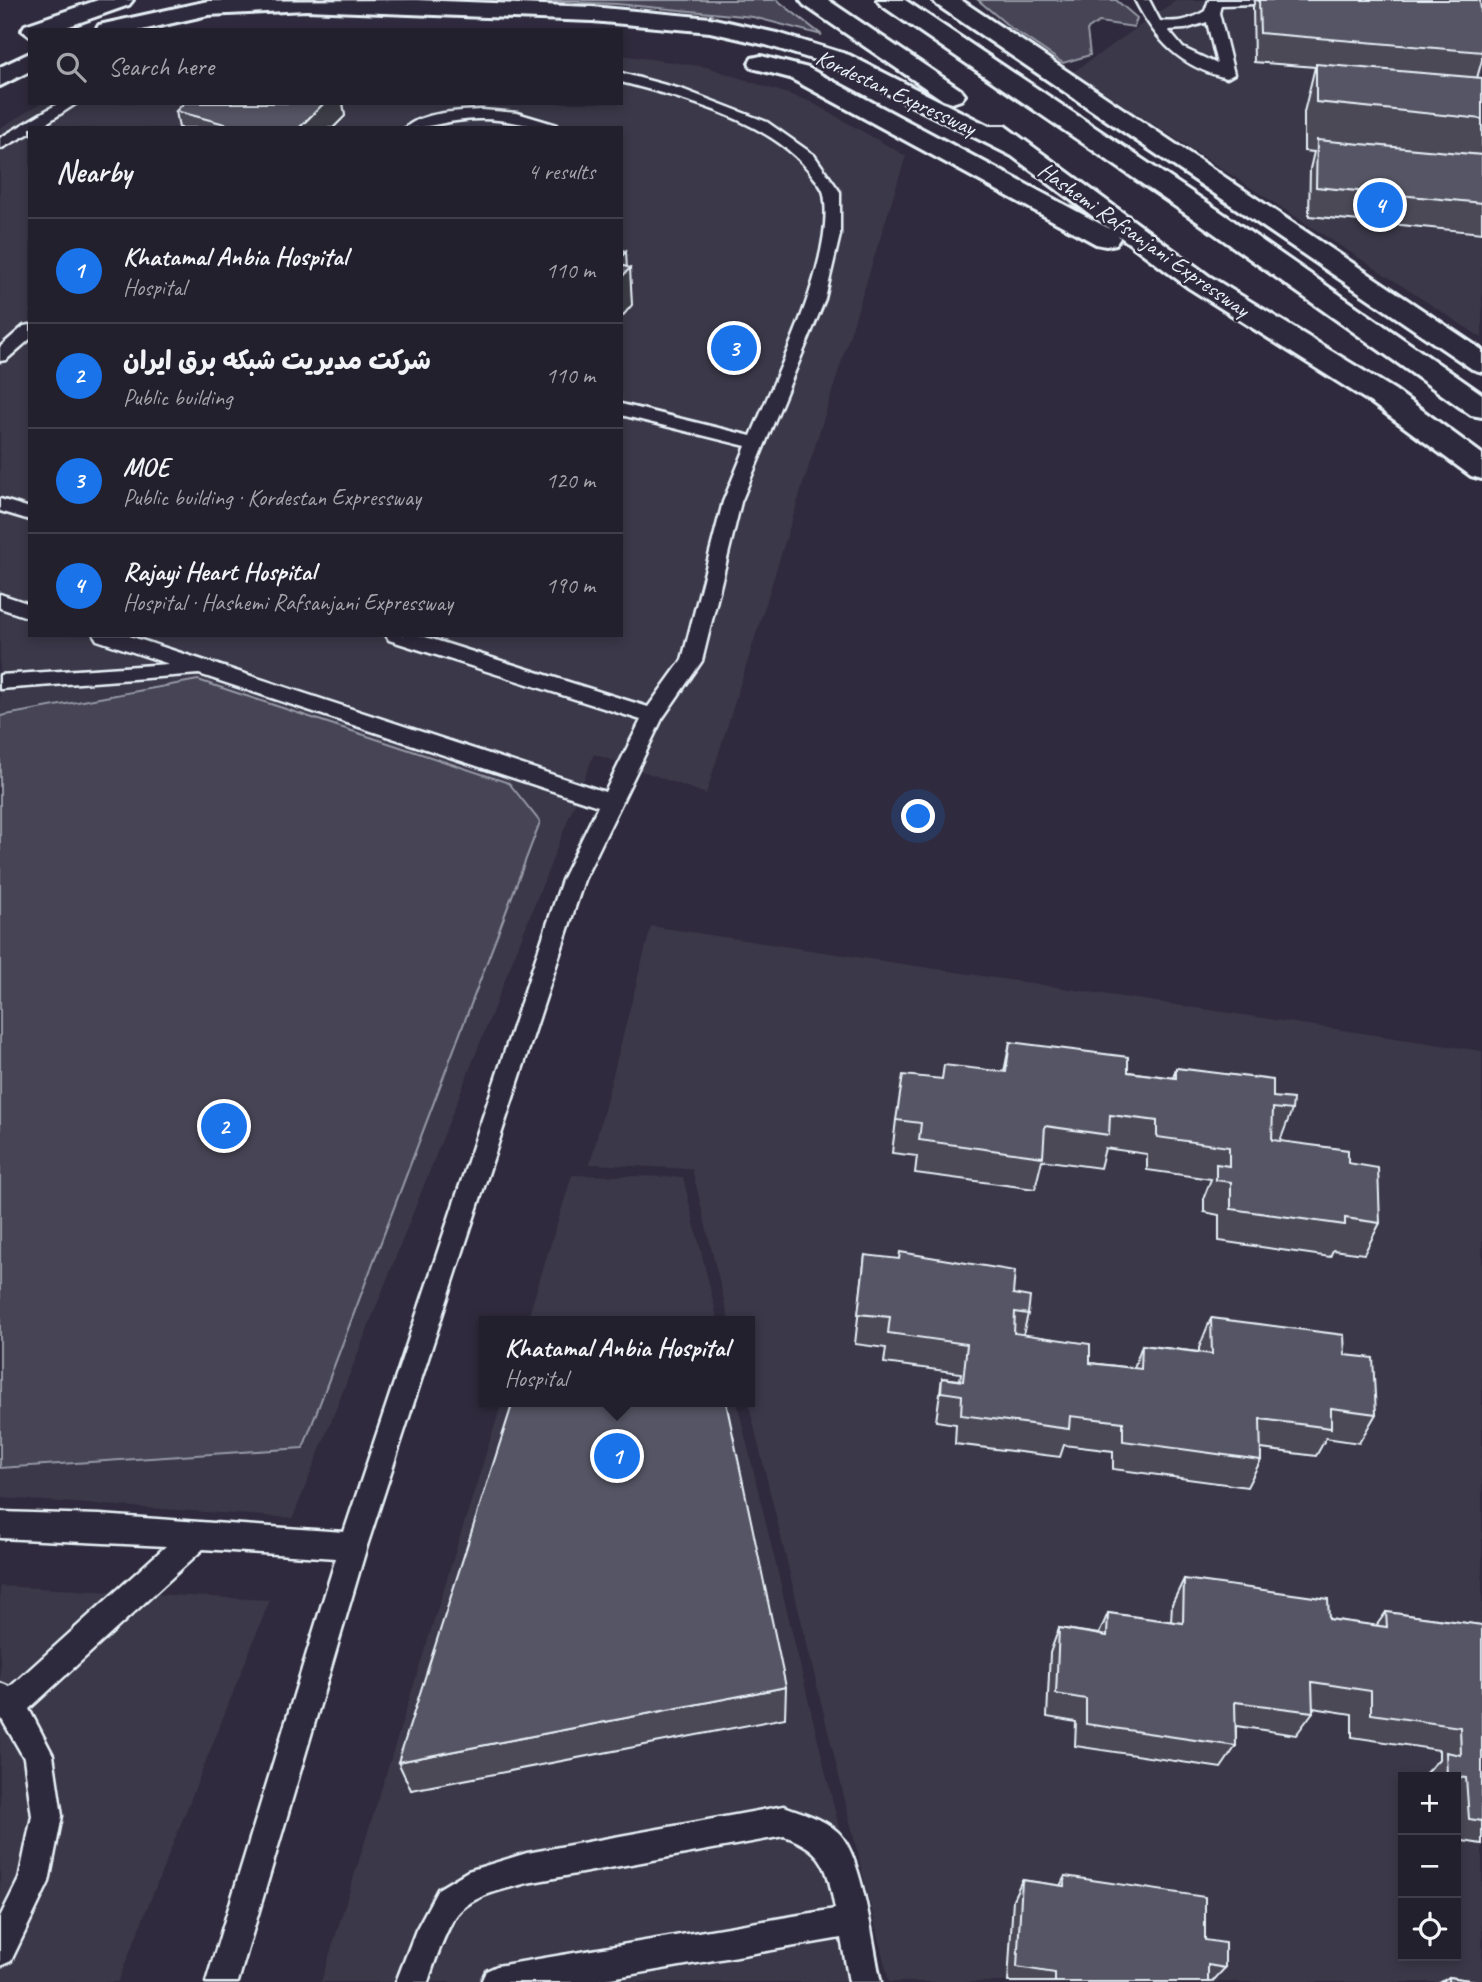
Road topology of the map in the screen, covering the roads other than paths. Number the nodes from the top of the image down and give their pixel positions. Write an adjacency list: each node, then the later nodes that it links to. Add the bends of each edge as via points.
1 (121, 0): 9 (highway)
2 (813, 0): 27 (highway, Hashemi Rafsanjani Expressway, via 943,87)
3 (889, 0): 32 (highway)
4 (945, 0): 31 (highway)
5 (1142, 0): 8 (lane)
6 (1256, 0): 7 (lane)
7 (1212, 5): 8 (lane, via 1197,24); 8 (lane, via 1227,74 1178,51)
8 (1155, 25)
9 (42, 28)
10 (117, 28): 27 (highway, Kordestan Expressway, via 208,8 306,3 592,14 710,25 772,38 840,60)
11 (623, 41): 12 (highway)
12 (682, 47)
13 (718, 53): 28 (highway, via 799,73 986,176)
14 (28, 61): 15 (highway)
15 (0, 78)
16 (623, 78): 34 (lane, via 762,125 808,158 832,192 832,235 817,299)
17 (28, 81): 18 (highway)
18 (0, 90)
19 (67, 105): 22 (lane)
20 (535, 105): 21 (lane)
21 (523, 118): 23 (lane, via 459,115); 24 (lane)
22 (32, 126)
23 (419, 126)
24 (546, 126)
25 (28, 128): 26 (lane)
26 (0, 145)
27 (1015, 149): 28 (highway, Hashemi Rafsanjani Expressway)
28 (1199, 282): 35 (highway, Hashemi Rafsanjani Expressway, via 1384,397)
29 (28, 332): 30 (lane)
30 (0, 356)
31 (1482, 363)
32 (1482, 408)
33 (623, 410): 34 (lane)
34 (757, 443): 44 (lane, via 732,502 692,661)
35 (1482, 470)
36 (0, 505): 37 (lane)
37 (28, 513)
38 (0, 601): 39 (lane)
39 (28, 610)
40 (110, 637): 42 (lane)
41 (403, 637): 44 (lane)
42 (204, 668): 43 (lane); 45 (lane)
43 (0, 682)
44 (653, 716): 45 (lane)
45 (610, 802): 48 (lane, via 573,880)
46 (0, 1525): 47 (lane)
47 (198, 1535): 48 (lane); 49 (lane)
48 (353, 1546): 52 (lane)
49 (5, 1702): 51 (lane, via 38,1755 47,1815 34,1882)
50 (852, 1921): 53 (lane, via 841,1864 828,1843 784,1821 527,1868 479,1882 449,1900); 54 (lane); 55 (lane)
51 (0, 1950)
52 (222, 1982)
53 (412, 1982)
54 (497, 1982)
55 (865, 1982)

